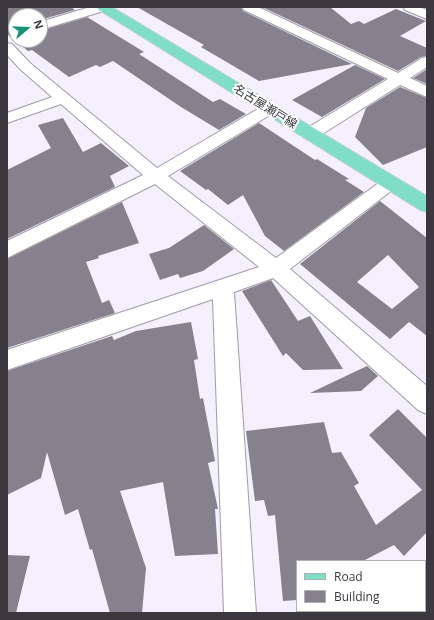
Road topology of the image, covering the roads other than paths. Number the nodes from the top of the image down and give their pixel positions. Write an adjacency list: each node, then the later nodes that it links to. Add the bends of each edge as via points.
1 (103, 7): 5 (street); 11 (main road, 名古屋瀬戸線)
2 (248, 7): 8 (street)
3 (409, 7): 4 (street)
4 (427, 15)
5 (48, 24)
6 (14, 48): 10 (street, via 25,66)
7 (427, 61): 8 (street)
8 (399, 79): 9 (street); 13 (street)
9 (427, 92)
10 (63, 98): 12 (street); 14 (street)
11 (269, 109): 13 (main road, 名古屋瀬戸線); 14 (street)
12 (7, 118)
13 (310, 134): 15 (main road, 名古屋瀬戸線)
14 (156, 176): 17 (street); 18 (street)
15 (390, 183): 16 (main road, 名古屋瀬戸線); 18 (street)
16 (427, 205)
17 (7, 250)
18 (276, 269): 19 (street); 21 (street)
19 (223, 287): 20 (street); 22 (street)
20 (7, 360)
21 (427, 402)
22 (240, 613)

